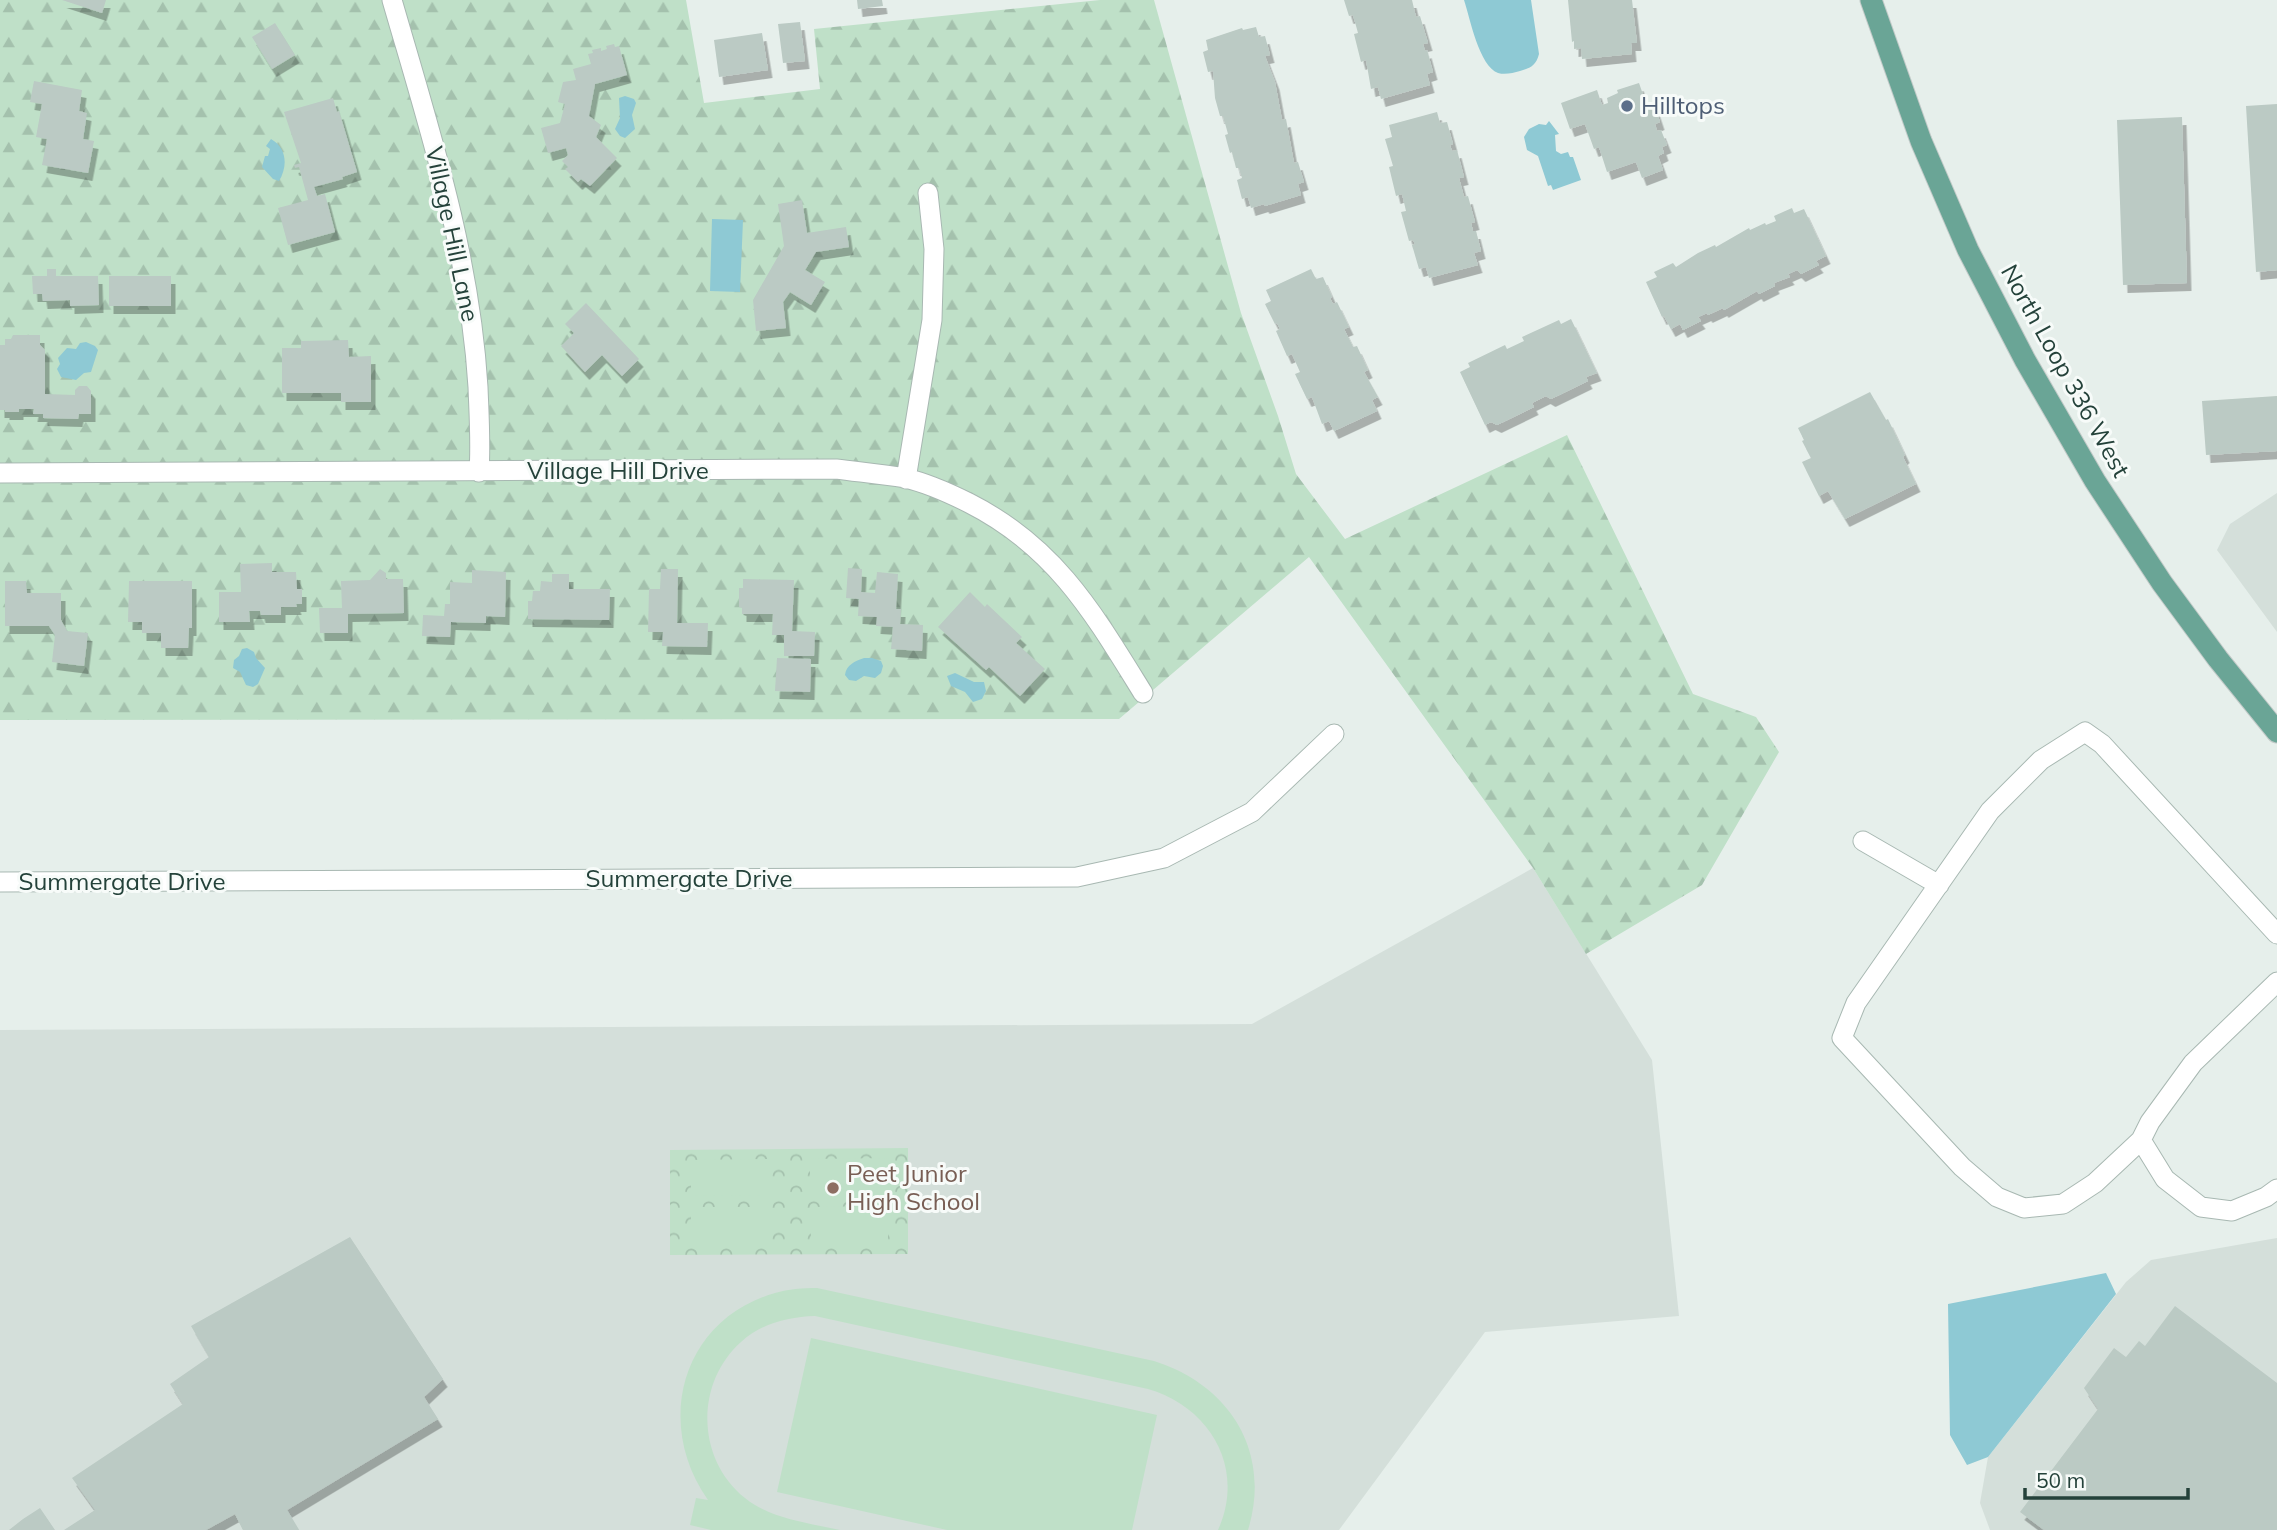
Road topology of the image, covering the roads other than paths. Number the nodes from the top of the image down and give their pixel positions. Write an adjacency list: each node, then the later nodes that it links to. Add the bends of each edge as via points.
1 (392, 0): 4 (street, Village Hill Lane, via 467,281 476,356)
2 (1871, 0): 8 (main road, North Loop 336 West, via 1921,142 1968,250 2025,360 2095,481 2162,583)
3 (928, 192): 6 (street, via 934,249 932,320)
4 (479, 472): 5 (street, Village Hill Drive); 6 (street, Village Hill Drive, via 836,469)
5 (0, 473)
6 (906, 479): 7 (street, Village Hill Drive, via 991,514 1030,542 1094,614)
7 (1143, 693)
8 (2277, 732)
9 (1334, 734): 11 (street, Summergate Drive, via 1252,812 1164,858 1077,877)
10 (1863, 841): 12 (street)
11 (0, 882)
12 (1939, 885): 13 (street, via 1990,811 2041,760 2085,732 2102,744); 15 (street, via 1856,1003 1842,1038 1962,1167 1997,1197 2024,1208 2063,1204 2095,1183)
13 (2277, 934)
14 (2277, 982): 15 (street, via 2193,1063)
15 (2141, 1140): 16 (street, via 2165,1179 2201,1207 2232,1211)
16 (2277, 1189)

